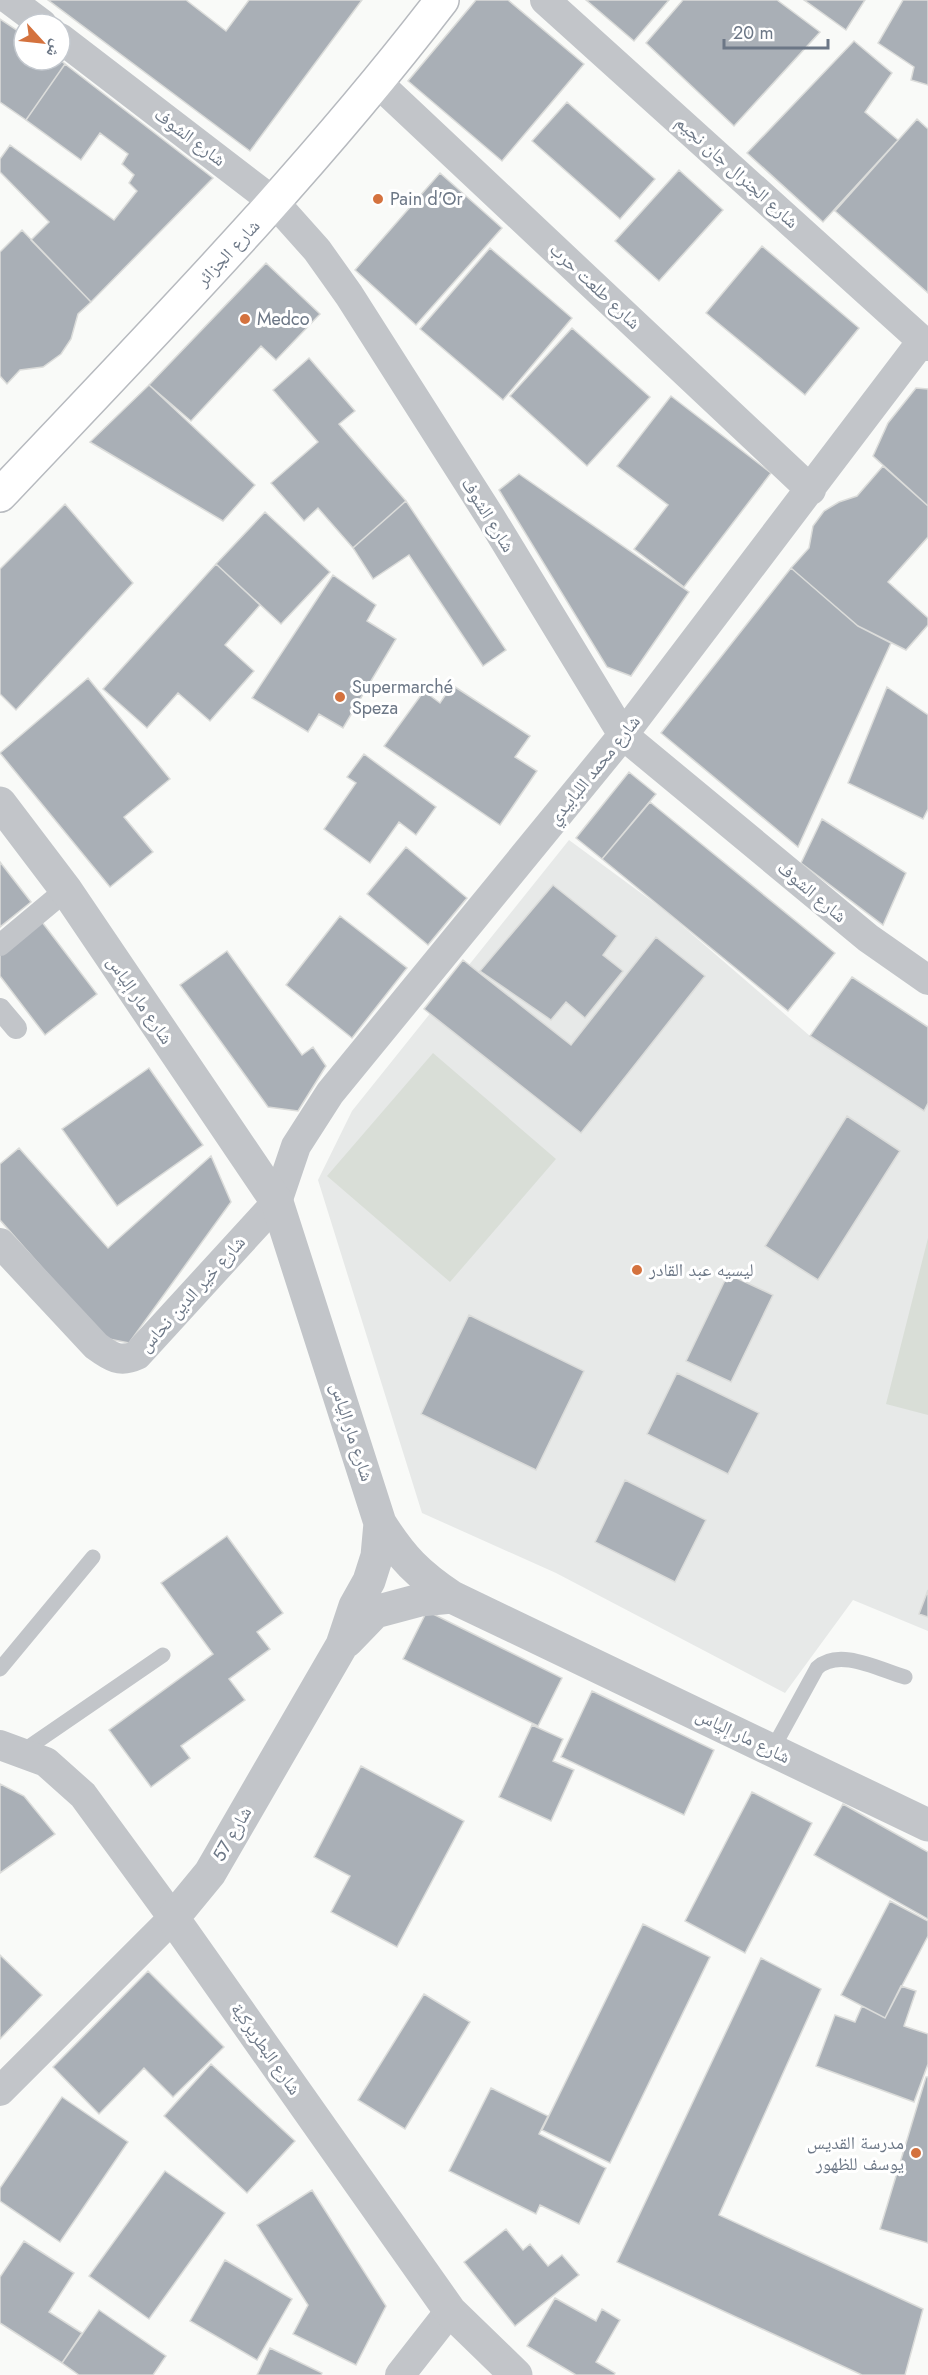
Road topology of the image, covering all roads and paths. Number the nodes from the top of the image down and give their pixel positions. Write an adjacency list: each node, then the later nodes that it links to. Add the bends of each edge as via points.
1 (10, 0): 4 (street)
2 (442, 0): 6 (main road, شارع الجزائر)
3 (545, 0): 8 (street, شارع الجنرال جان نجيم)
4 (26, 12)
5 (72, 47): 7 (street, شارع الشوف)
6 (378, 83): 7 (main road, شارع الجزائر); 9 (street, شارع طلعت حرب)
7 (275, 203): 10 (main road, شارع الجزائر); 11 (street, شارع الشوف, via 317,250 349,295)
8 (925, 344): 9 (street, شارع محمد اللبابيدي)
9 (811, 490): 11 (street, شارع محمد اللبابيدي)
10 (0, 495)
11 (623, 735): 15 (street, شارع الشوف, via 868,938); 18 (street, شارع محمد اللبابيدي, via 330,1093 296,1146)
12 (0, 803): 13 (street, شارع مار إلياس)
13 (66, 890): 14 (street); 18 (street, شارع مار إلياس)
14 (0, 945)
15 (928, 980)
16 (0, 1009): 17 (street)
17 (16, 1028)
18 (277, 1202): 19 (street, شارع خير الدين نحاس, via 129,1359 112,1358 96,1347); 20 (street, شارع مار إلياس)
19 (0, 1243)
20 (381, 1523): 22 (street, شارع مار إلياس, via 400,1555); 23 (street, شارع 57, via 376,1556)
21 (93, 1557): 25 (lane)
22 (452, 1597): 23 (street, via 420,1600 375,1612); 28 (street, شارع مار إلياس)
23 (342, 1645): 30 (street, شارع 57, via 210,1873)
24 (163, 1655): 27 (lane)
25 (0, 1669)
26 (905, 1677): 28 (lane, via 839,1658 825,1660)
27 (12, 1748): 30 (street, شارع البطريركية, via 46,1762 83,1795)
28 (771, 1750): 29 (street, شارع مار إلياس)
29 (928, 1825)
30 (173, 1918): 31 (street, شارع 57); 32 (street, شارع البطريركية)
31 (0, 2091)
32 (450, 2311): 33 (street); 34 (street, شارع البطريركية)
33 (400, 2375)
34 (516, 2375)

